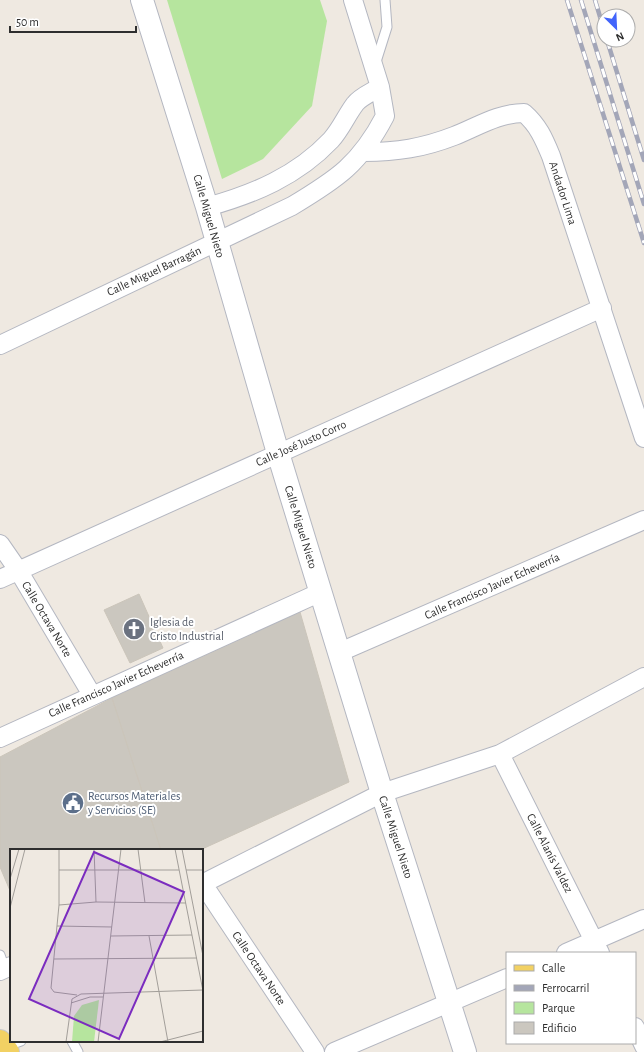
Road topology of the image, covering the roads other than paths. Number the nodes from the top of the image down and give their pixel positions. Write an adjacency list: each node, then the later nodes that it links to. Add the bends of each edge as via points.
1 (142, 0): 7 (street, Calle Miguel Nieto)
2 (353, 0): 4 (street, Calle Miguel Barragán)
3 (385, 0): 4 (lane, via 387,27)
4 (374, 70): 5 (street, Calle Miguel Barragán)
5 (380, 87): 6 (street, Calle Miguel Barragán, via 385,116); 7 (street, via 356,103 344,124 304,164 258,191)
6 (364, 152): 8 (street, Calle Miguel Barragán, via 321,189 292,206); 9 (street, Andador Lima, via 410,150 455,135 498,116 524,113 544,139)
7 (207, 207): 8 (street, Calle Miguel Nieto)
8 (216, 242): 10 (street, Calle Miguel Barragán); 12 (street, Calle Miguel Nieto)
9 (602, 308): 11 (street, Andador Lima); 12 (street, Calle José Justo Corro)
10 (0, 345)
11 (644, 438)
12 (278, 453): 15 (street, Calle José Justo Corro); 17 (street, Calle Miguel Nieto)
13 (644, 520): 18 (street, Calle Francisco Javier Echeverría)
14 (0, 544): 15 (street, Calle Octava Norte)
15 (18, 570): 16 (street, Calle José Justo Corro); 20 (street, Calle Octava Norte)
16 (0, 579)
17 (321, 592): 18 (street, Calle Miguel Nieto); 20 (street, Calle Francisco Javier Echeverría)
18 (340, 652): 23 (street, Calle Miguel Nieto)
19 (644, 677): 22 (street)
20 (92, 695): 21 (street, Calle Francisco Javier Echeverría)
21 (0, 738)
22 (500, 754): 23 (street); 27 (street, Calle Alanís Valdez)
23 (382, 793): 24 (street); 30 (street, Calle Miguel Nieto)
24 (203, 883)
25 (203, 885): 35 (street, Calle Octava Norte)
26 (644, 919): 27 (street)
27 (597, 947): 28 (street)
28 (571, 952)
29 (506, 978): 30 (street)
30 (450, 1003): 36 (street); 37 (street, Calle Miguel Nieto)
31 (636, 1029): 33 (street)
32 (73, 1042): 34 (lane)
33 (644, 1046)
34 (78, 1052)
35 (315, 1052)
36 (334, 1052)
37 (466, 1052)

